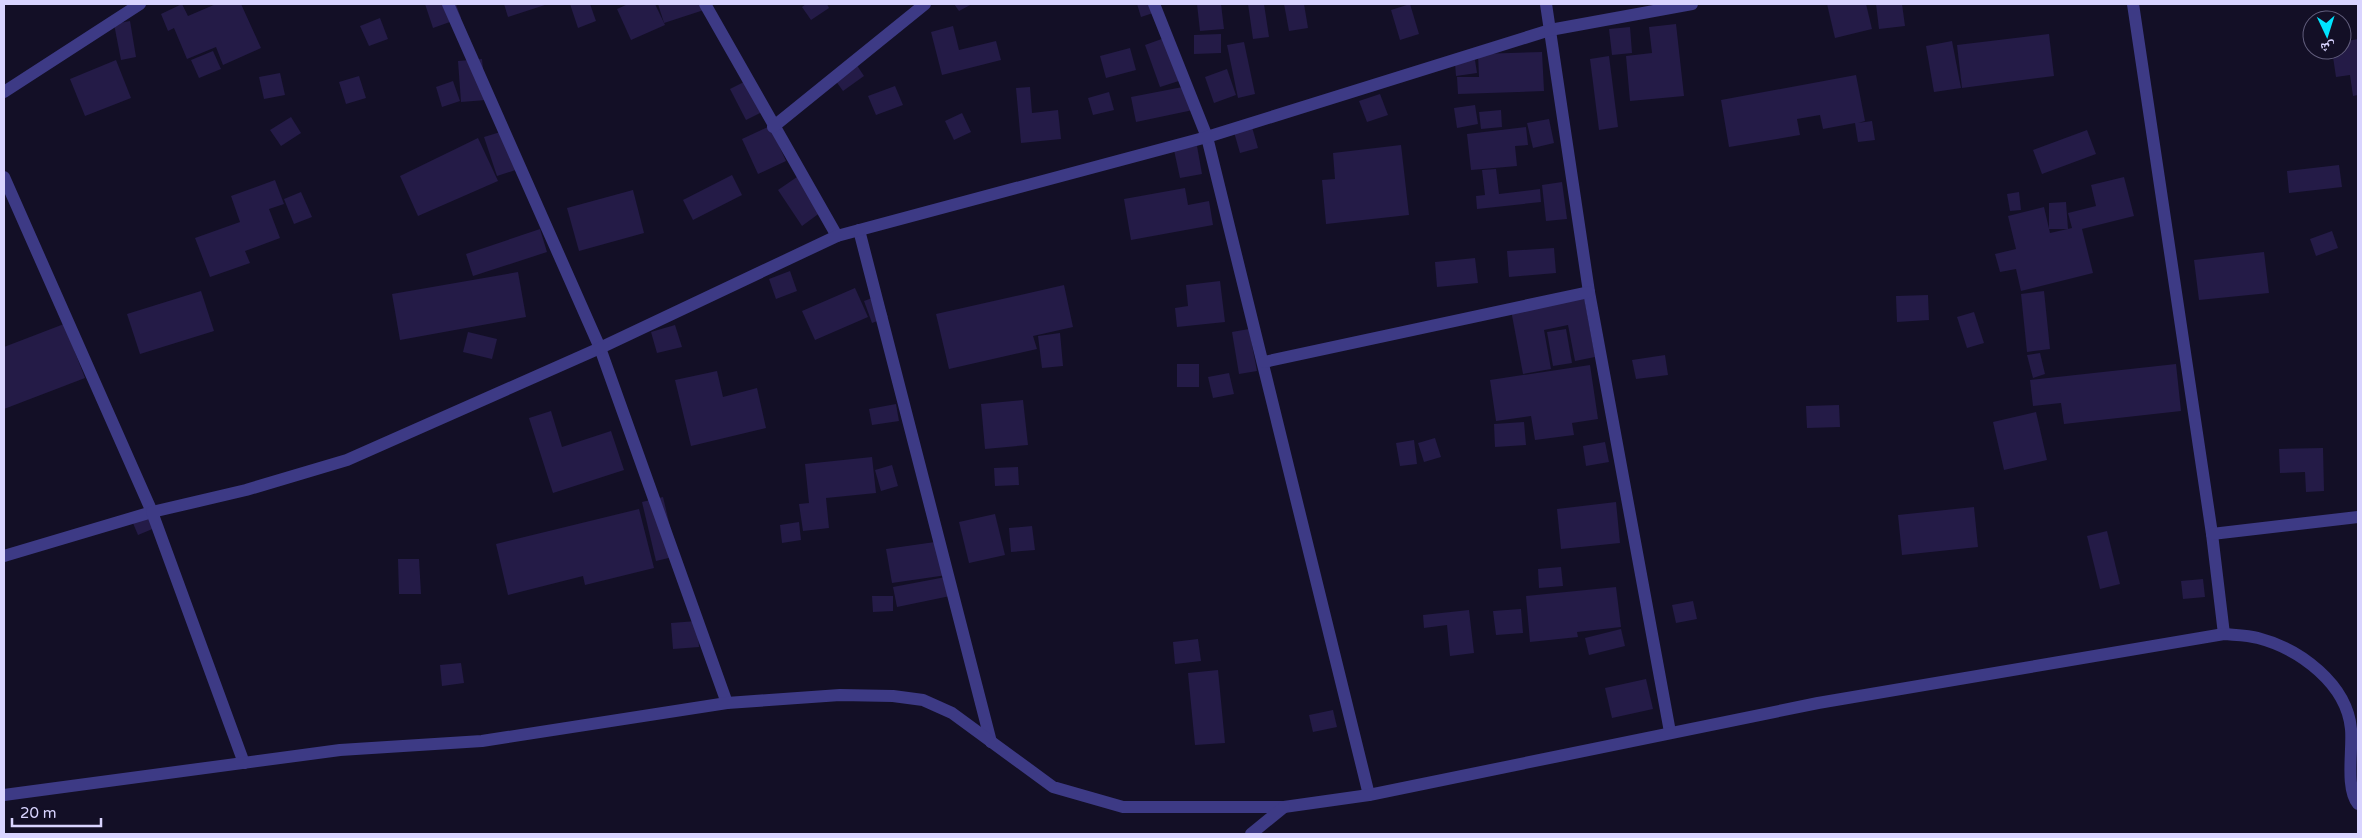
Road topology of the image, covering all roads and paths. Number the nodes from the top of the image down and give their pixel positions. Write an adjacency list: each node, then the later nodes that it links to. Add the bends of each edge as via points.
1 (140, 4): 10 (street)
2 (448, 4): 17 (street)
3 (705, 4): 11 (street)
4 (925, 4): 11 (street)
5 (1154, 4): 12 (street)
6 (1546, 4): 9 (street)
7 (1692, 4): 9 (street)
8 (2133, 4): 21 (street)
9 (1550, 30): 12 (street); 16 (street)
10 (4, 92)
11 (773, 127): 15 (street)
12 (1207, 137): 14 (street); 18 (street)
13 (4, 177): 19 (street)
14 (859, 230): 15 (street); 26 (street)
15 (837, 236): 17 (street)
16 (1589, 292): 18 (street); 25 (street)
17 (600, 348): 19 (street, via 347,460 246,490); 24 (street)
18 (1264, 362): 29 (street)
19 (152, 512): 22 (street); 27 (street)
20 (2358, 517): 21 (street)
21 (2212, 534): 23 (street)
22 (4, 556)
23 (2224, 634): 25 (street, via 1966,677); 30 (street, via 2257,638 2288,649 2319,671 2339,692 2351,729 2351,771 2354,800)
24 (727, 703): 26 (street, via 840,695 923,700 952,714); 27 (street, via 482,741 340,750)
25 (1670, 732): 29 (street)
26 (991, 742): 31 (street, via 1053,788 1123,807)
27 (244, 763): 28 (street)
28 (4, 795)
29 (1369, 795): 31 (street)
30 (2358, 804)
31 (1284, 807): 32 (street)
32 (1252, 834)

